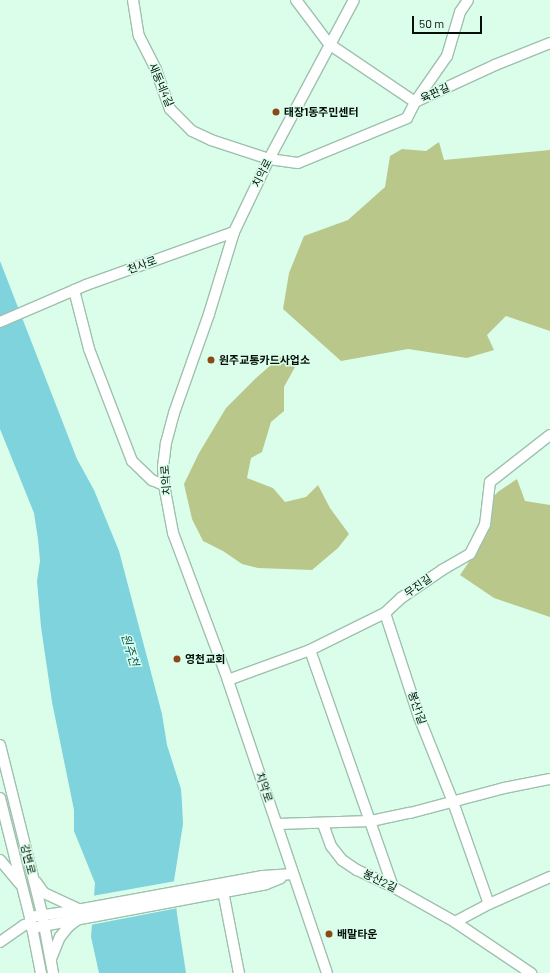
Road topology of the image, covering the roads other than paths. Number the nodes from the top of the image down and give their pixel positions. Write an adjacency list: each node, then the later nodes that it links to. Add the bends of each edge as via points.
1 (133, 0): 8 (street, 새동네4길, via 139,36 156,70 170,109 192,131)
2 (296, 0): 6 (street, 육판길)
3 (354, 0): 6 (street, 치악로)
4 (468, 0): 7 (street, 새동네4길, via 460,12 447,56)
5 (550, 43): 7 (street, 육판길)
6 (329, 44): 7 (street, 육판길); 8 (street, 치악로)
7 (415, 102): 8 (street, 새동네4길, via 407,118 298,163)
8 (269, 159): 9 (street, 치악로)
9 (234, 232): 10 (street, 천사로); 13 (street, 치악로, via 172,421 163,466)
10 (74, 290): 11 (street, 천사로); 13 (street, via 89,350 132,461 152,480)
11 (0, 322)
12 (550, 435): 14 (street, 무진길, via 490,482 485,525 470,554 401,598)
13 (164, 485): 16 (street, 치악로, via 173,533)
14 (385, 613): 15 (street, 무진길); 20 (street, 봉산1길, via 419,717)
15 (310, 650): 16 (street, 무진길); 21 (street)
16 (228, 680): 22 (street, 치악로)
17 (0, 745): 26 (street, 강변로)
18 (550, 779): 20 (street)
19 (0, 798): 28 (street, 강변로)
20 (453, 802): 21 (street); 31 (street, 봉산1길)
21 (371, 821): 23 (street); 30 (street)
22 (277, 824): 23 (street); 25 (street, 치악로)
23 (323, 824): 30 (street, 봉산2길, via 331,846 342,860)
24 (0, 860): 28 (street)
25 (293, 874): 29 (street, via 263,876); 42 (street, 치악로)
26 (32, 875): 32 (street, 강변로); 33 (street, via 44,893)
27 (550, 877): 31 (street)
28 (22, 887): 35 (street, 강변로)
29 (223, 887): 33 (street); 41 (street)
30 (393, 887): 34 (street, 봉산2길)
31 (489, 904): 34 (street)
32 (42, 914): 33 (street); 35 (street); 36 (street, 강변로)
33 (66, 915): 36 (street); 38 (street)
34 (455, 922): 43 (street, 봉산2길)
35 (31, 923): 36 (street); 37 (street); 39 (street, 강변로)
36 (44, 926): 38 (street, 강변로)
37 (0, 942)
38 (51, 960): 40 (street, 강변로)
39 (41, 973)
40 (53, 973)
41 (239, 973)
42 (327, 973)
43 (531, 973)

